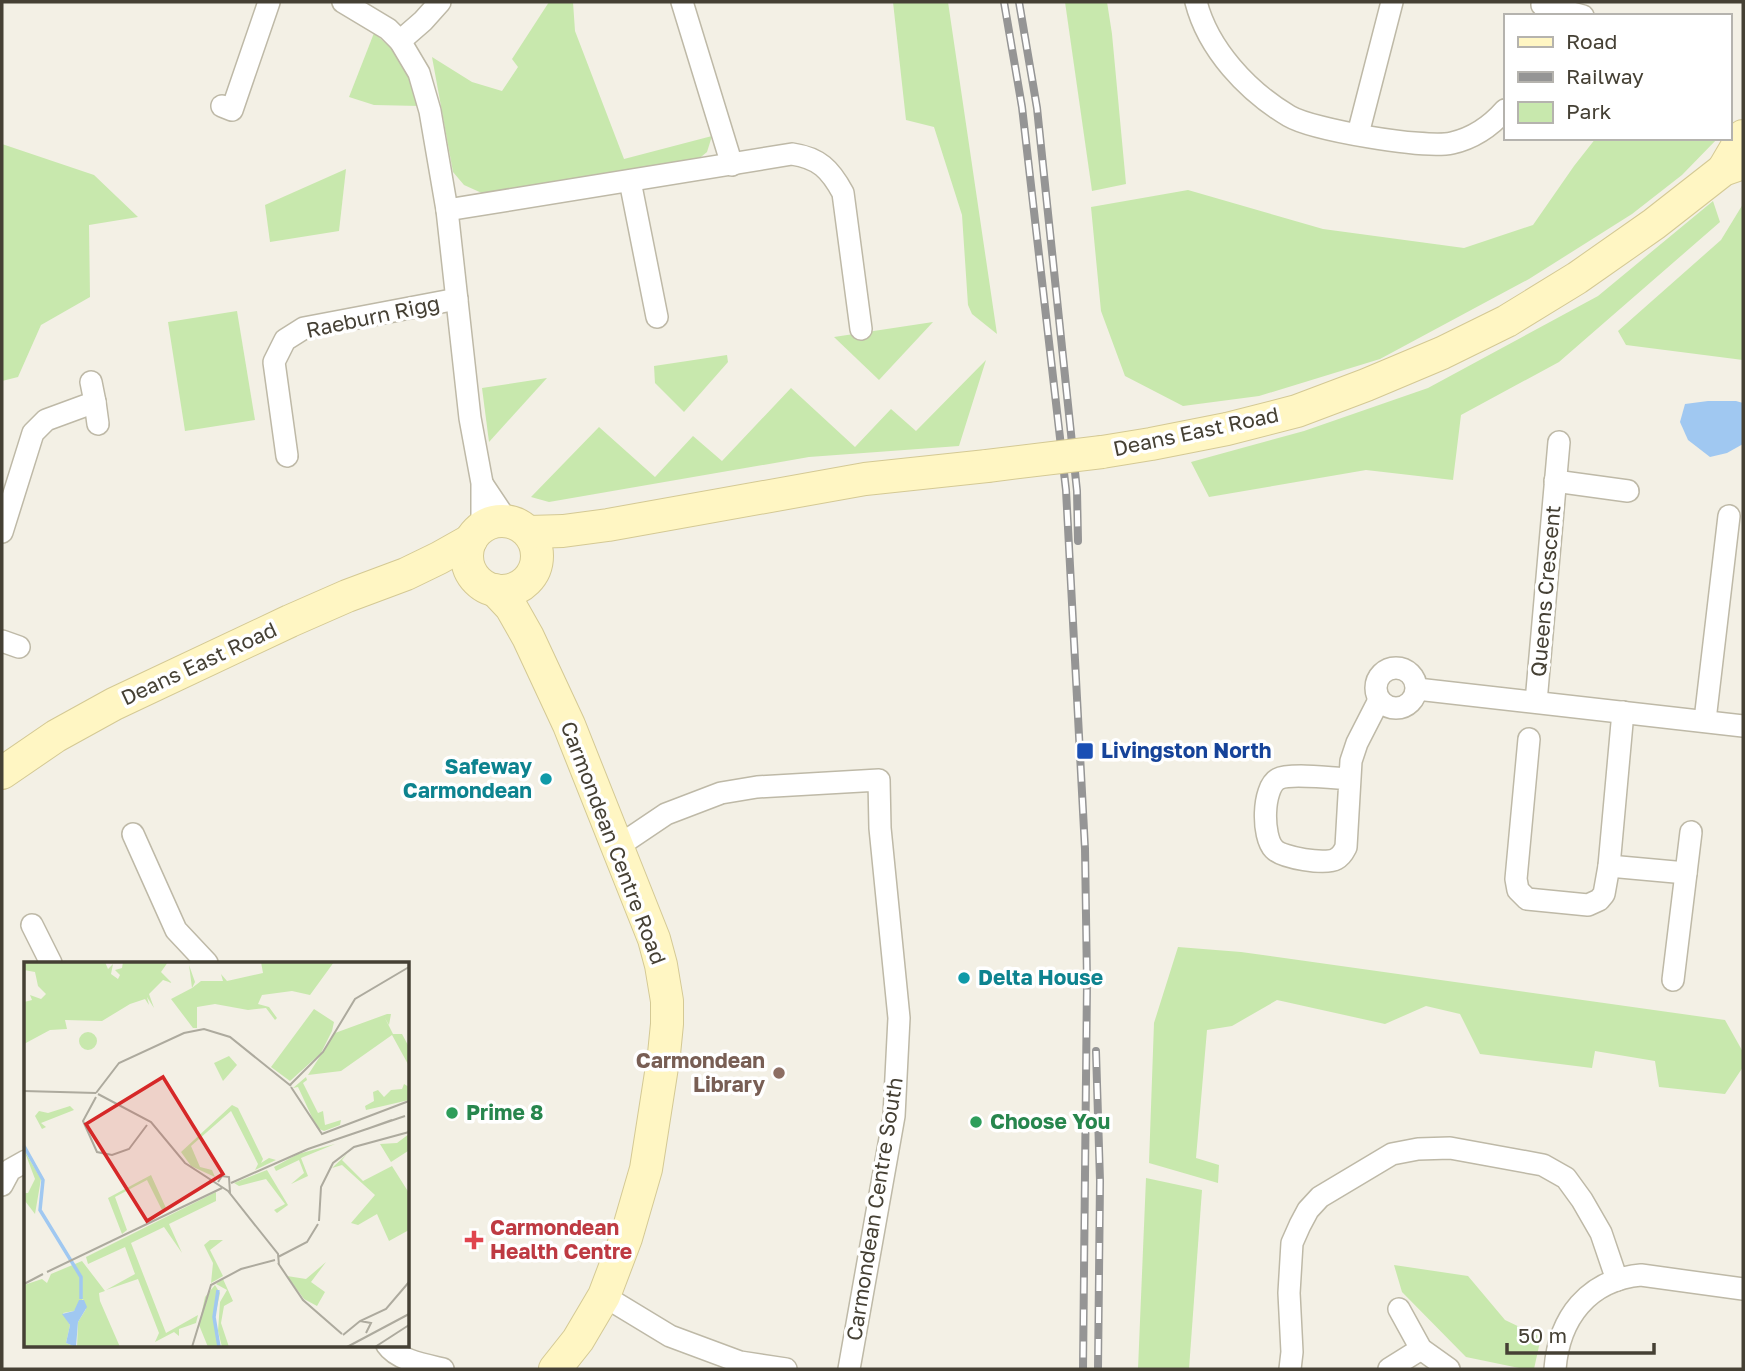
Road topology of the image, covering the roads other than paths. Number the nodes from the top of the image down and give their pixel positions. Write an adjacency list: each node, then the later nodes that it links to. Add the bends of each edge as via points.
1 (270, 2): 10 (street, via 232,110)
2 (343, 2): 9 (street, Raeburn Rigg)
3 (440, 2): 9 (street)
4 (682, 2): 14 (street)
5 (1196, 2): 12 (street, via 1208,35 1254,91 1290,117)
6 (1392, 2): 12 (street)
7 (1541, 8): 8 (street)
8 (1572, 14)
9 (400, 41): 17 (street, Raeburn Rigg, via 419,73 430,111)
10 (222, 106)
11 (1504, 111): 12 (street, via 1475,136 1450,144)
12 (1358, 134)
13 (1743, 136): 15 (street, Deans East Road)
14 (732, 164): 16 (street); 20 (street, via 804,156 833,174 843,193)
15 (1733, 167): 27 (street, Deans East Road, bridge, via 1577,278 1507,321 1366,386 1297,411 1151,444 865,479)
16 (630, 181): 17 (street); 19 (street)
17 (447, 210): 18 (street, Raeburn Rigg)
18 (457, 299): 23 (street, Raeburn Rigg, via 304,328 285,340 274,362); 28 (street, Raeburn Rigg, via 470,418 482,483)
19 (657, 317)
20 (861, 329)
21 (98, 424): 29 (street, via 93,392 33,433)
22 (1559, 442): 24 (street, Queens Crescent)
23 (288, 456)
24 (1555, 481): 25 (street, Queens Crescent); 35 (street, Queens Crescent)
25 (1628, 491)
26 (1729, 516): 38 (street)
27 (608, 525): 28 (street, Deans East Road, via 563,531); 30 (street, Deans East Road, via 566,546)
28 (497, 530): 30 (street, via 535,542 538,553); 31 (street, Deans East Road); 32 (street, via 468,550 470,570)
29 (2, 532)
30 (532, 572): 32 (street, via 517,588 502,591); 33 (street, Carmondean Centre Road, via 526,601)
31 (406, 574): 32 (street, Deans East Road, via 442,575); 41 (street, Deans East Road, via 290,621 114,704)
32 (485, 584): 33 (street, Carmondean Centre Road, via 511,607)
33 (528, 637): 45 (street, Carmondean Centre Road, via 569,724)
34 (1417, 689): 35 (street, Queens Crescent); 36 (street, via 1406,706); 36 (street, via 1404,669 1386,670 1377,680 1376,694)
35 (1536, 702): 37 (street, Queens Crescent)
36 (1389, 705): 42 (street, via 1369,721 1357,743)
37 (1623, 712): 38 (street, Queens Crescent); 46 (street)
38 (1704, 720): 39 (street, Queens Crescent)
39 (1743, 726)
40 (1529, 739): 46 (street, via 1518,890 1527,899 1588,905 1604,894)
41 (2, 773)
42 (1349, 779): 42 (street, via 1342,855 1334,861 1316,861 1275,851 1266,829 1267,796 1279,778)
43 (1691, 832): 47 (street)
44 (133, 834): 50 (street, via 176,930)
45 (617, 848): 56 (street, Carmondean Centre Road, via 654,939 667,1024 646,1169); 63 (street, Carmondean Centre South, via 666,814 721,793 879,780 899,1018 897,1066 894,1116)
46 (1608, 866): 47 (street)
47 (1686, 873): 51 (street)
48 (32, 925): 49 (street)
49 (50, 962)
50 (206, 962)
51 (1674, 980)
52 (24, 1162): 53 (street, via 10,1170)
53 (2, 1185)
54 (1617, 1280): 55 (street, via 1641,1275); 64 (street, via 1601,1233 1582,1200 1566,1178 1543,1164 1450,1148 1392,1154 1321,1197 1300,1225 1292,1243); 67 (street, via 1594,1290 1574,1310 1561,1336)
55 (1743, 1289)
56 (604, 1296): 61 (street, Carmondean Centre Road); 62 (street, via 670,1336 740,1362)
57 (1399, 1309): 59 (street)
58 (388, 1346): 60 (street, via 414,1362)
59 (1421, 1349): 65 (street); 66 (street)
60 (443, 1369)
61 (555, 1369)
62 (786, 1369)
63 (849, 1369)
64 (1290, 1369)
65 (1389, 1369)
66 (1449, 1369)
67 (1555, 1369)

